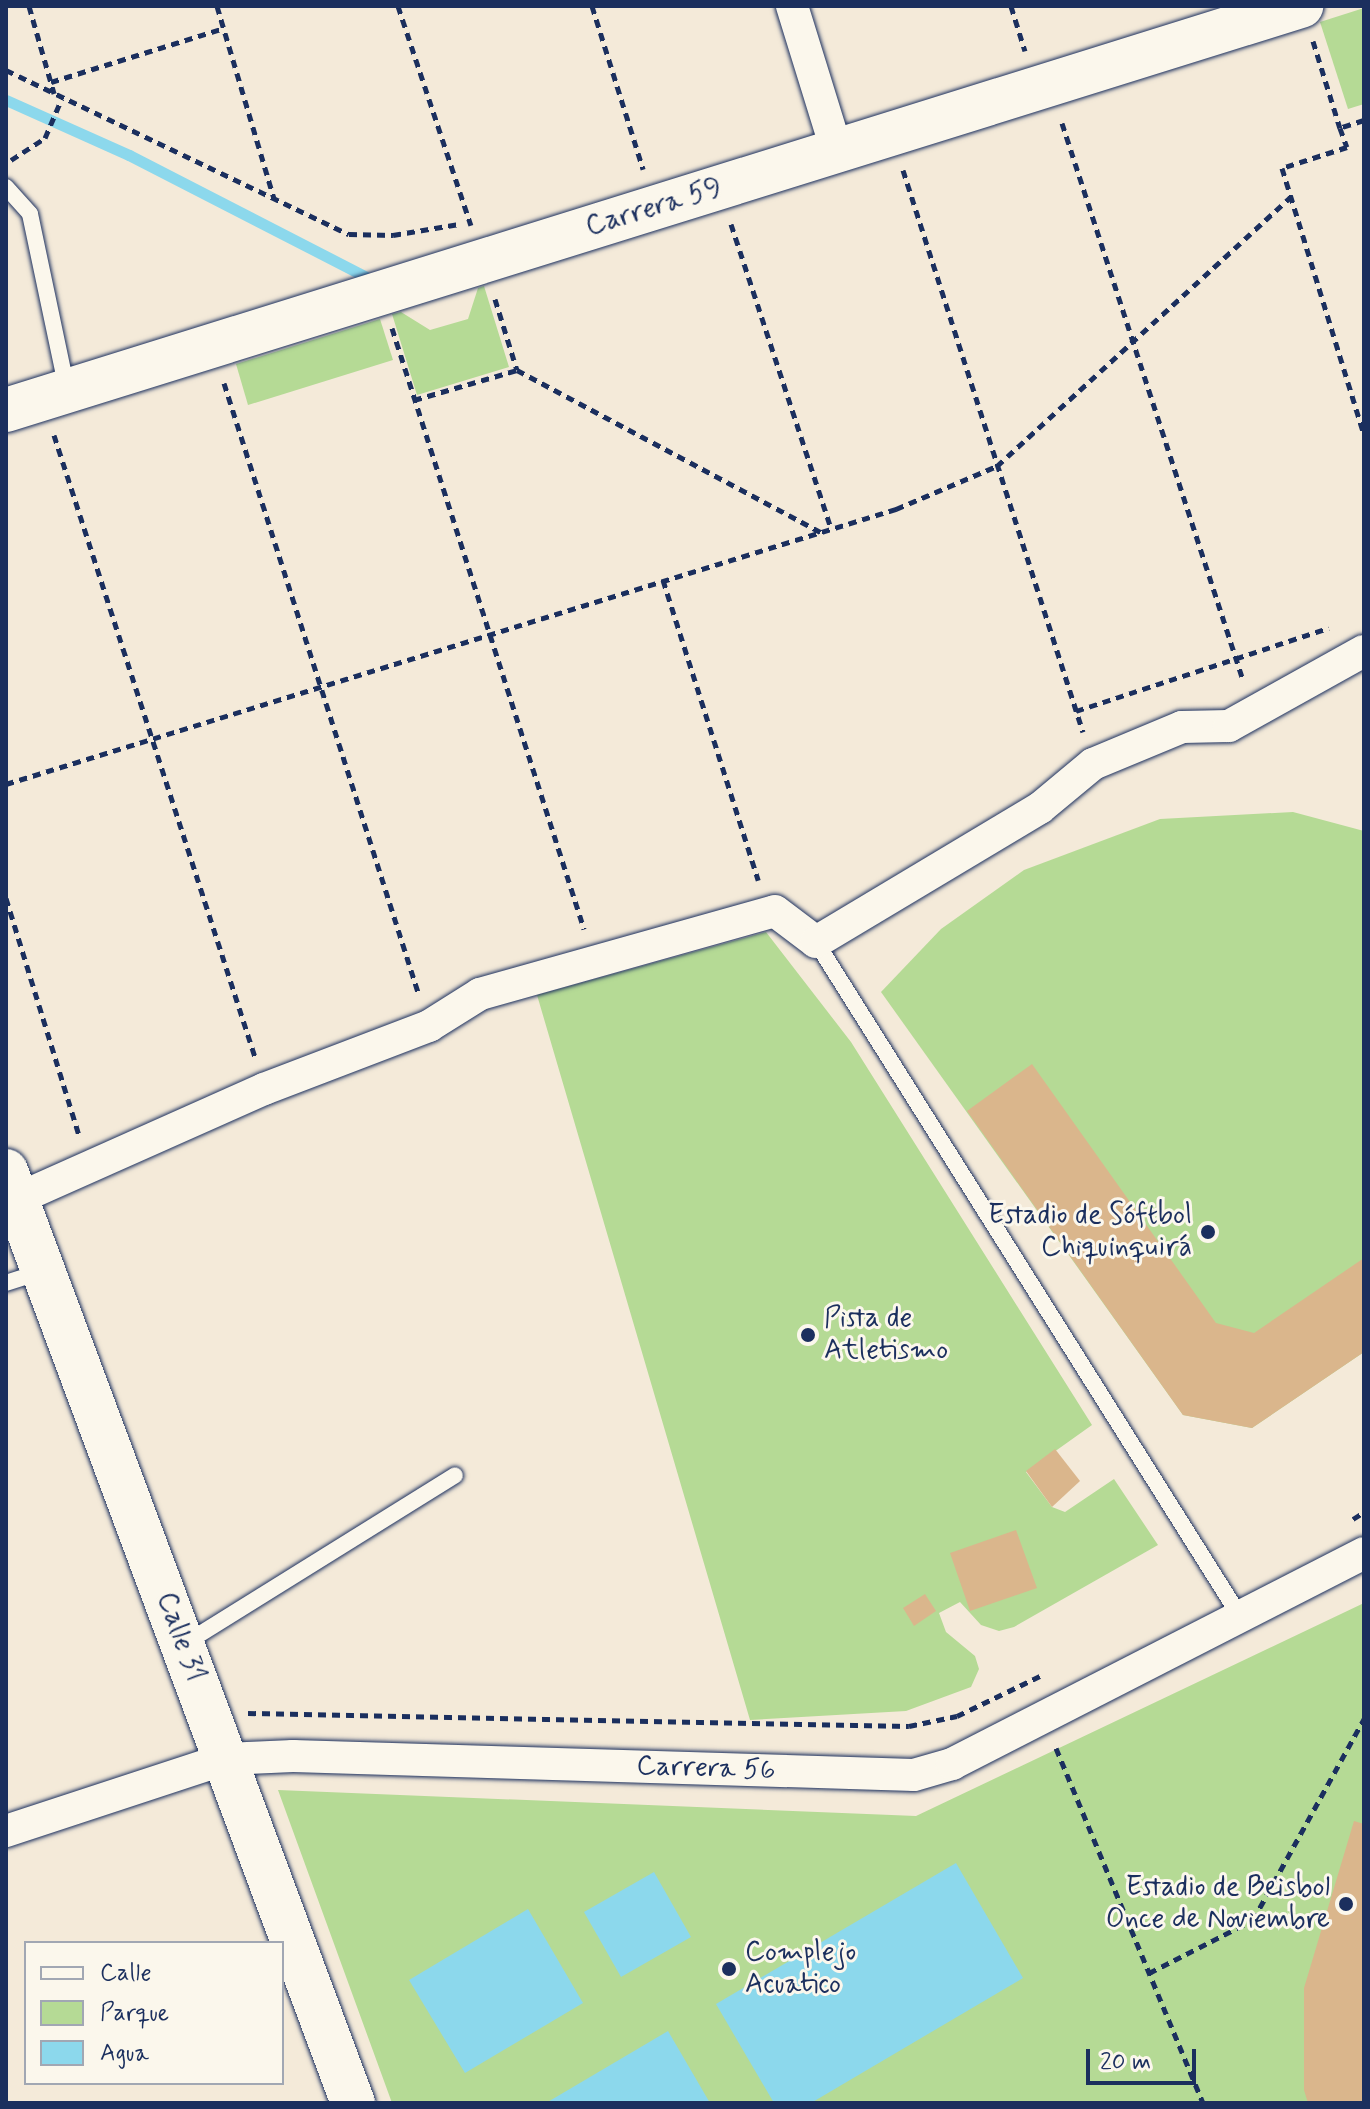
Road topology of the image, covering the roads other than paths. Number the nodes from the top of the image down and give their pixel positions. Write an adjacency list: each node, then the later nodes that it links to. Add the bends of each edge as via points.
1 (792, 6): 3 (street)
2 (1306, 21): 3 (street, Carrera 59, via 1042,85)
3 (837, 151): 5 (street, Carrera 59, via 656,208 476,241 381,293)
4 (6, 187): 5 (lane, via 30,214)
5 (39, 400)
6 (1364, 651): 7 (street, via 1229,726 1182,727 1093,764 1040,808)
7 (816, 942): 8 (street, via 775,911 593,959 480,994 429,1026 264,1089 89,1169); 12 (lane)
8 (12, 1185): 9 (street, Calle 31)
9 (25, 1277): 13 (street, Calle 31)
10 (455, 1475): 13 (lane)
11 (1364, 1553): 12 (street, Carrera 56)
12 (1241, 1618): 14 (street, Carrera 56, via 952,1764 914,1775 293,1756)
13 (183, 1645): 14 (street, Calle 31)
14 (225, 1759): 15 (street, Carrera 56); 16 (street, Calle 31)
15 (6, 1831)
16 (353, 2103)

